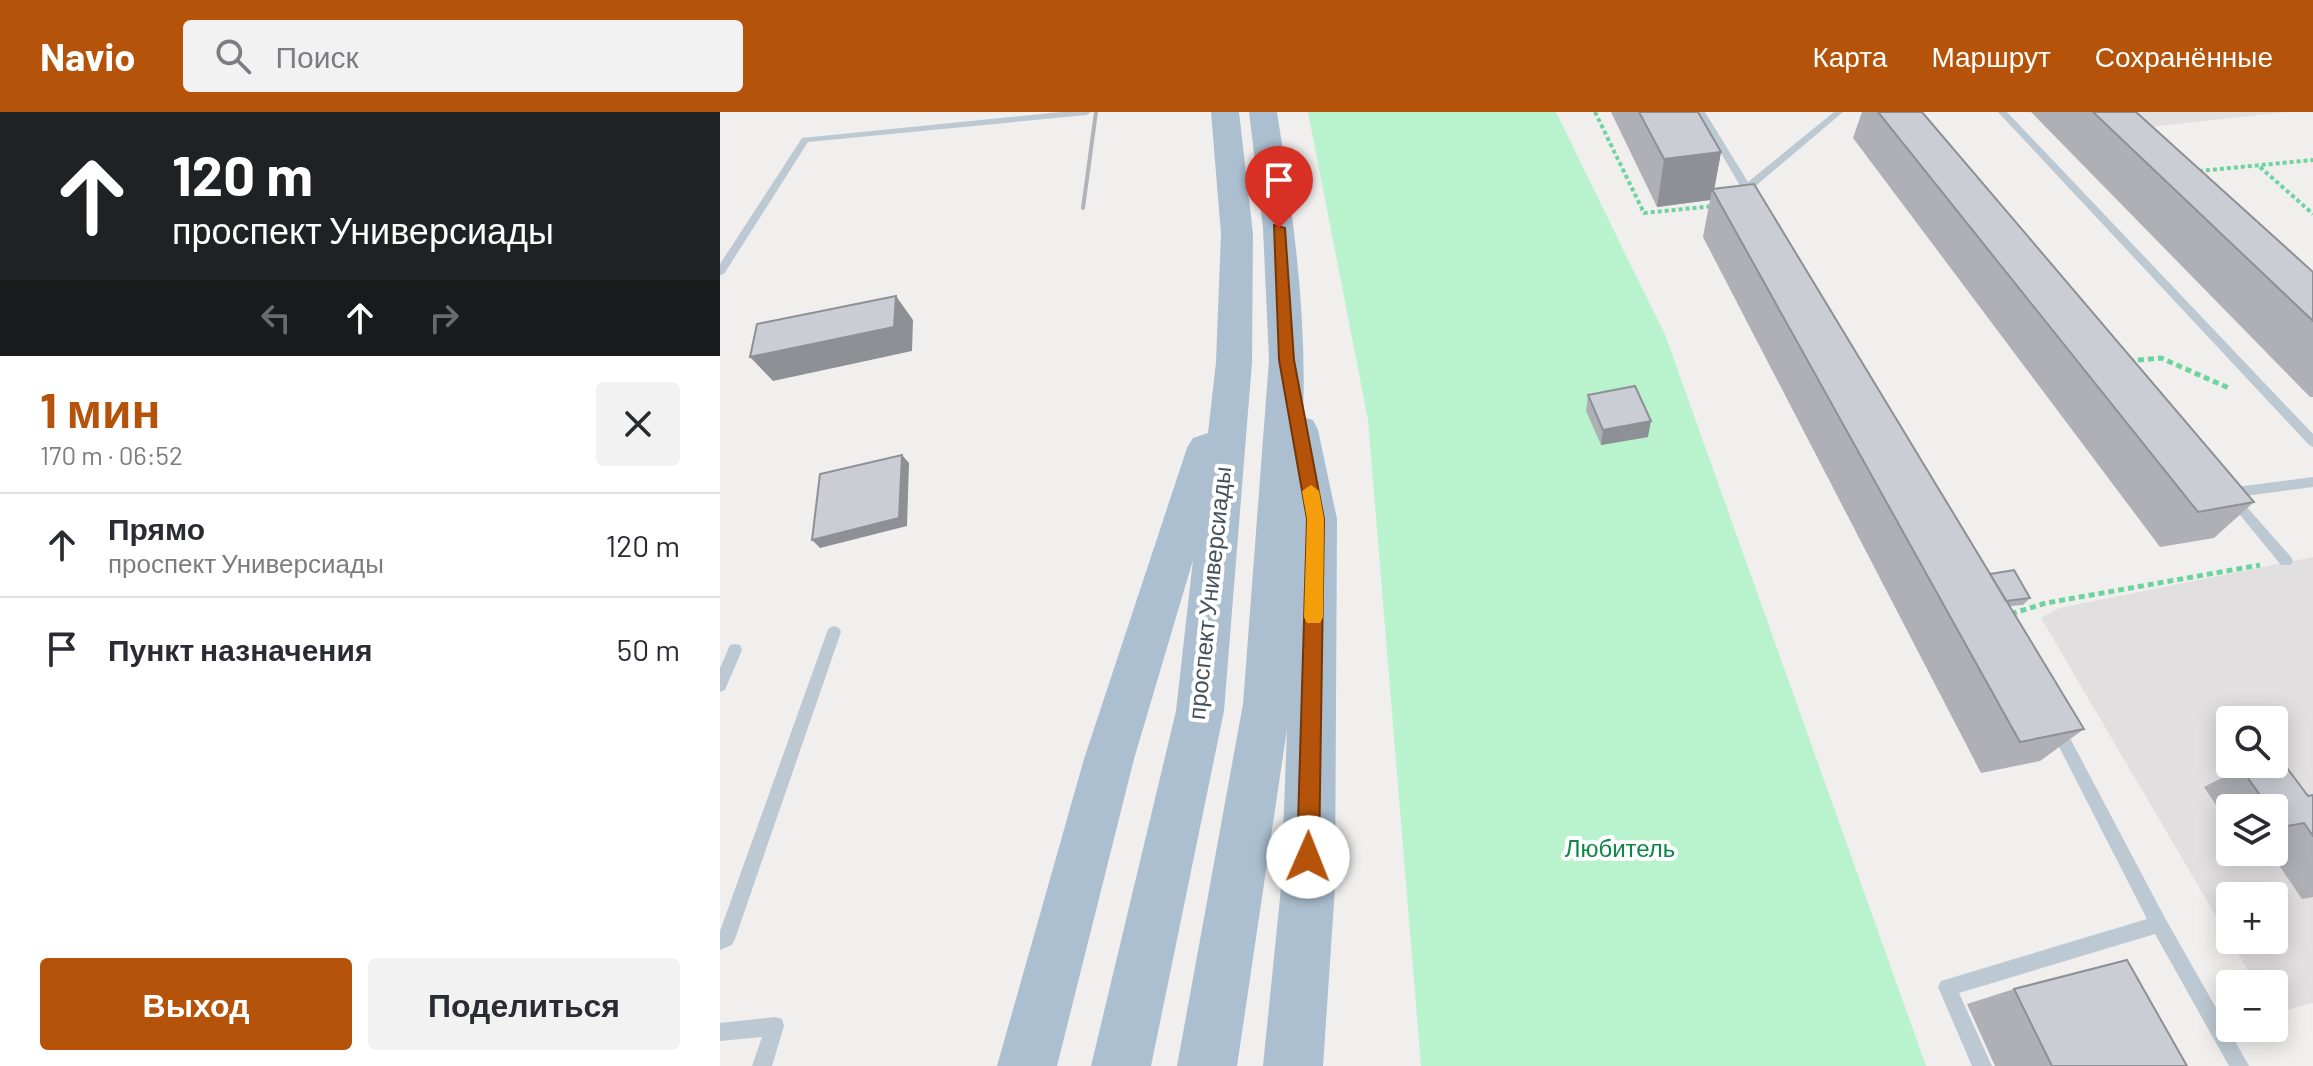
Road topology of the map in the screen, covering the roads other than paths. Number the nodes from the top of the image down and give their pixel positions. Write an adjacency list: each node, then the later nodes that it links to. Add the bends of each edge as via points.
1 (1087, 112): 9 (lane, via 805,140)
2 (1225, 112): 11 (main road, проспект Универсиады, via 1237,234)
3 (1263, 112): 10 (main road, via 1279,228)
4 (1701, 112): 7 (lane)
5 (1839, 112): 7 (lane)
6 (2002, 112): 12 (lane)
7 (1747, 188): 8 (lane)
8 (1761, 215)
9 (720, 272)
10 (1287, 360): 27 (main road, via 1267,704); 28 (main road, via 1316,519 1308,888)
11 (1234, 362): 25 (main road, via 1109,759); 26 (main road, проспект Универсиады, via 1200,711)
12 (2313, 442)
13 (2217, 481): 15 (lane)
14 (2313, 482): 15 (lane)
15 (2228, 493): 16 (lane)
16 (2286, 561)
17 (834, 632): 22 (lane, via 726,939)
18 (735, 650): 19 (lane)
19 (720, 685)
20 (2049, 713): 21 (lane)
21 (2159, 924): 29 (lane, via 1947,987); 30 (lane)
22 (720, 941)
23 (720, 1032): 24 (lane, via 775,1026)
24 (762, 1066)
25 (1027, 1066)
26 (1121, 1066)
27 (1207, 1066)
28 (1293, 1066)
29 (1982, 1066)
30 (2239, 1066)

